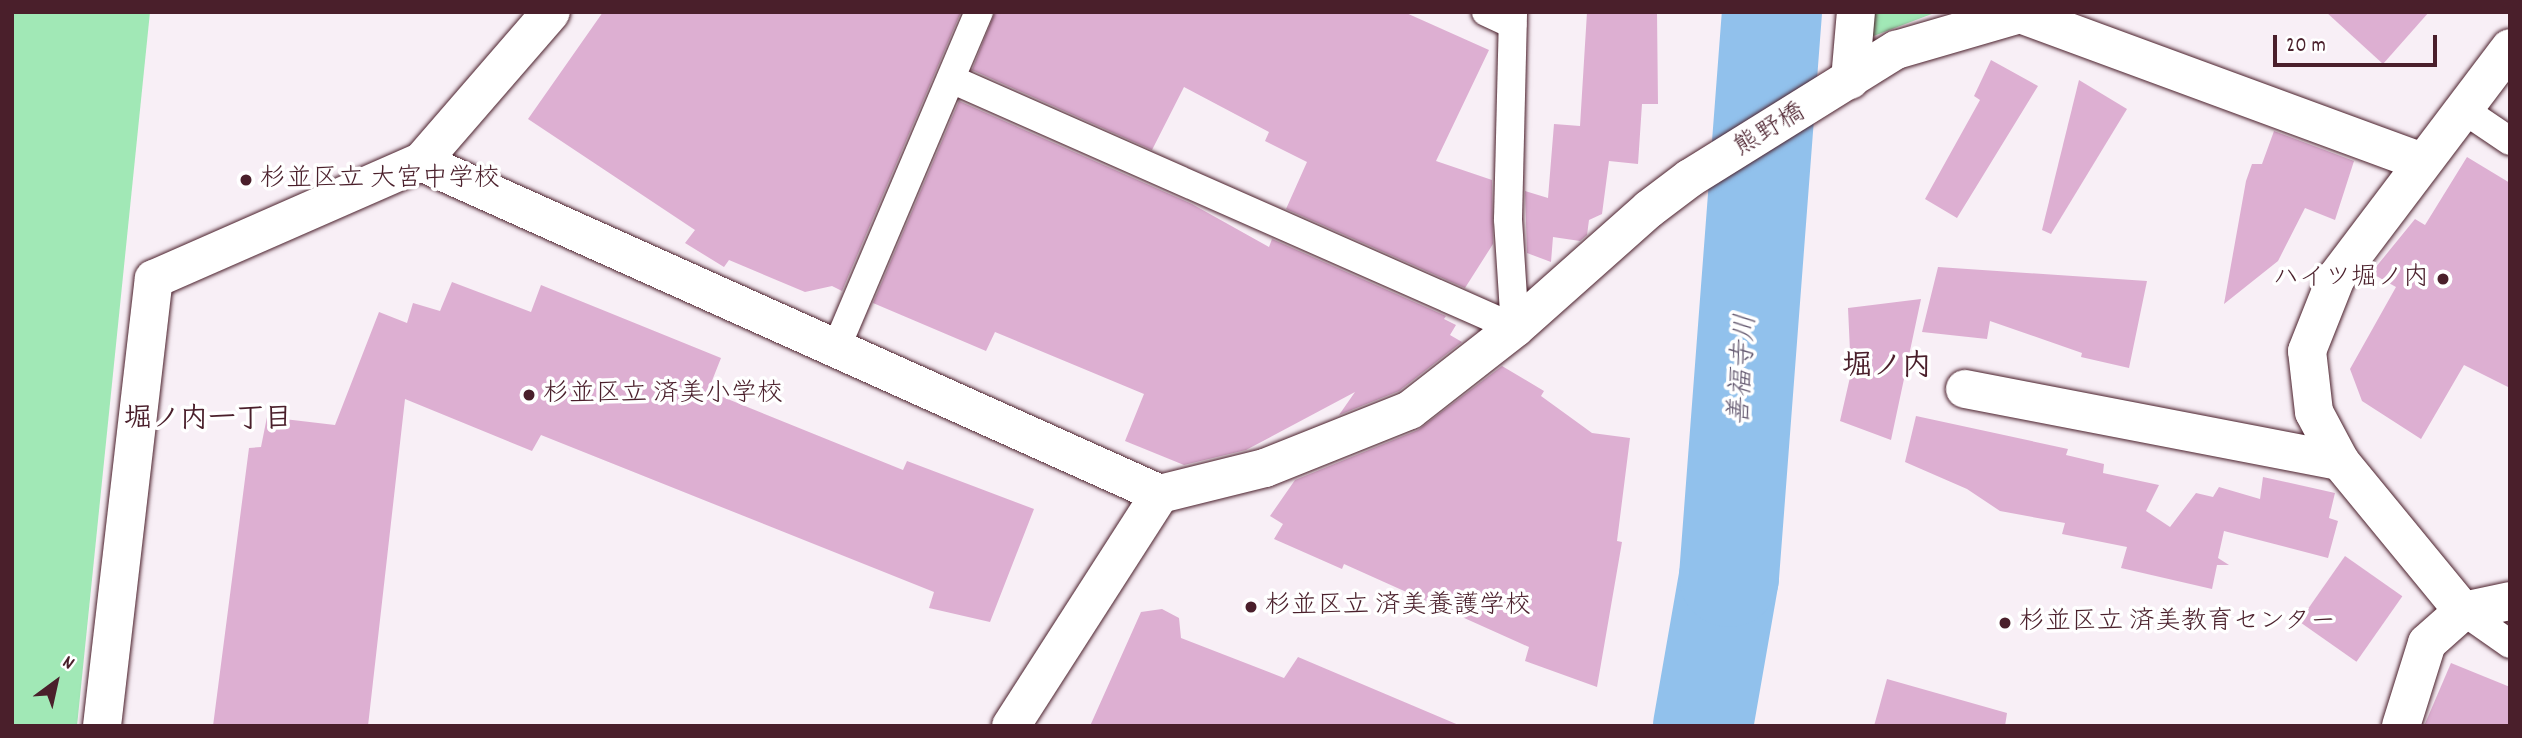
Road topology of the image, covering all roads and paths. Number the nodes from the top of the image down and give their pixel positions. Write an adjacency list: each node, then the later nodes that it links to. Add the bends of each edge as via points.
1 (551, 12): 12 (street)
2 (979, 12): 7 (lane)
3 (1486, 12): 5 (lane)
4 (1856, 12): 8 (street)
5 (1513, 18): 13 (lane, via 1508,219)
6 (2510, 48): 9 (street)
7 (951, 79): 13 (lane); 14 (lane)
8 (1838, 89): 11 (street, 熊野橋, via 1896,50 2020,13); 13 (street, 熊野橋, via 1649,209)
9 (2464, 110): 10 (lane); 11 (street)
10 (2510, 141)
11 (2420, 161): 16 (street, via 2336,278 2307,351 2314,412)
12 (421, 162): 14 (street); 21 (street, via 154,279)
13 (1515, 328): 17 (street, 熊野橋, via 1410,411 1265,468)
14 (837, 345): 17 (street)
15 (1965, 389): 16 (street)
16 (2340, 461): 19 (street)
17 (1160, 494): 22 (street)
18 (2510, 601): 19 (street)
19 (2463, 611): 20 (lane); 23 (street, via 2427,643)
20 (2510, 644)
21 (102, 726)
22 (1011, 726)
23 (2401, 726)

